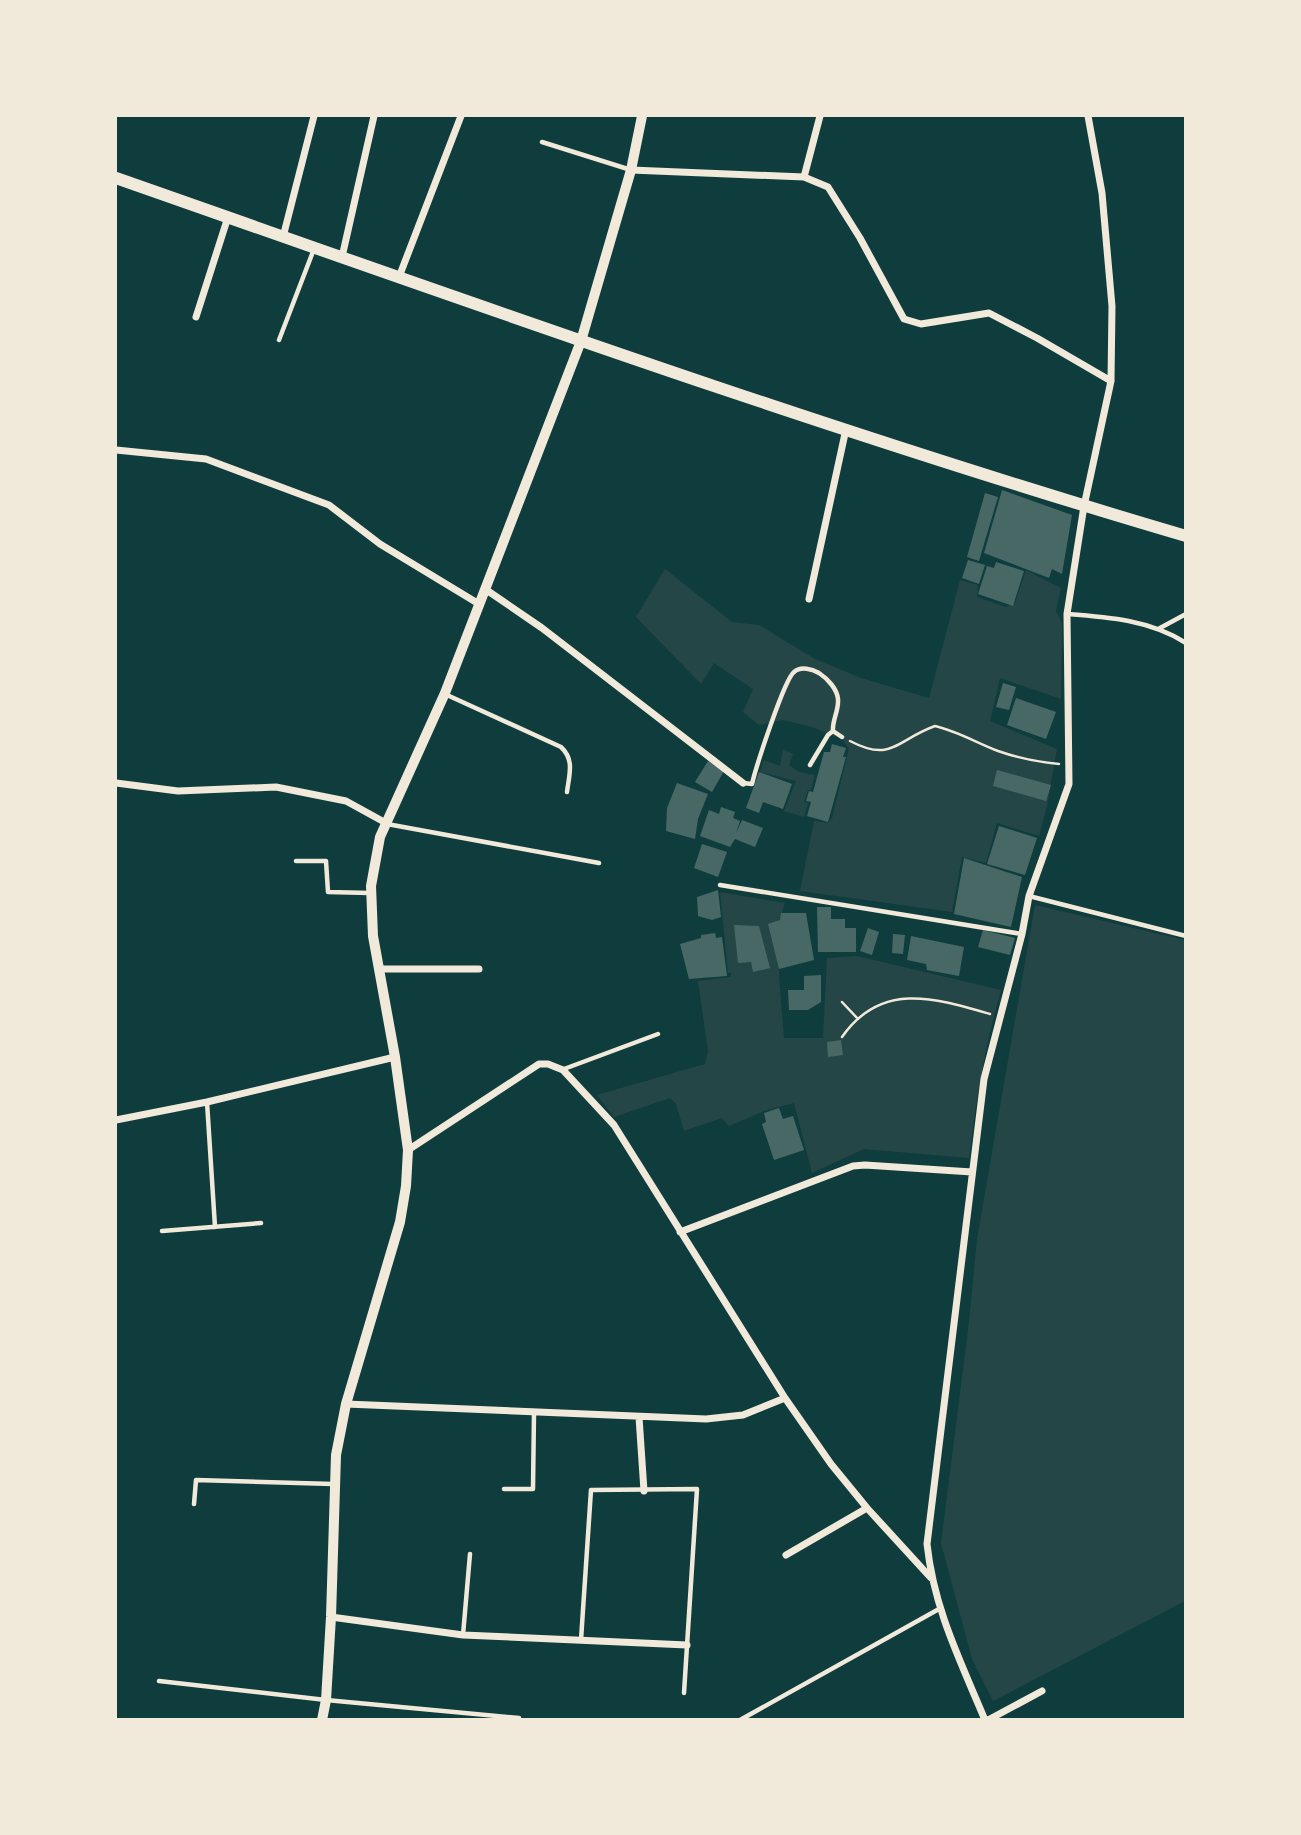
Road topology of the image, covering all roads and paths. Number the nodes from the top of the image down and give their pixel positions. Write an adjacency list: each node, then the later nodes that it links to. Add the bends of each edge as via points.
1 (314, 116): 12 (street)
2 (374, 116): 14 (street)
3 (461, 116): 15 (street)
4 (642, 116): 8 (street)
5 (820, 116): 9 (street)
6 (1088, 116): 19 (street, via 1102,193 1111,306)
7 (542, 142): 8 (lane)
8 (631, 170): 9 (street); 18 (street)
9 (804, 177): 19 (street, via 828,187 904,319 921,324 989,313)
10 (116, 178): 11 (main road)
11 (228, 217): 12 (main road); 16 (street)
12 (283, 237): 13 (main road)
13 (314, 247): 14 (main road); 17 (lane)
14 (342, 257): 15 (main road)
15 (400, 277): 18 (main road)
16 (196, 317)
17 (279, 340)
18 (581, 341): 20 (main road); 24 (street)
19 (1111, 381): 22 (street)
20 (846, 429): 22 (main road); 25 (street)
21 (116, 450): 26 (street, via 206,459 330,505 380,544)
22 (1084, 506): 23 (main road); 27 (street)
23 (1185, 536)
24 (485, 589): 26 (street); 37 (street)
25 (809, 599)
26 (479, 604): 31 (street)
27 (1067, 614): 29 (lane, via 1111,617); 34 (street)
28 (1185, 614): 29 (lane)
29 (1160, 628): 30 (lane)
30 (1185, 643)
31 (444, 693): 38 (lane, via 561,747 571,763); 39 (street)
32 (833, 731): 33 (lane); 35 (lane); 37 (lane, via 838,699 834,688 818,672 798,669 791,674 776,710 751,784)
33 (842, 737): 34 (path, via 875,752 889,750 935,726 1024,760)
34 (1069, 764): 44 (street, via 1069,784)
35 (810, 765)
36 (116, 783): 39 (street, via 178,791 276,787 346,801)
37 (743, 783)
38 (567, 792)
39 (386, 823): 41 (lane); 43 (street)
40 (296, 861): 43 (lane, via 326,861 328,892)
41 (599, 863)
42 (720, 885): 45 (lane)
43 (371, 893): 47 (street)
44 (1029, 896): 45 (street); 46 (lane)
45 (1022, 934): 50 (street)
46 (1185, 936)
47 (377, 969): 48 (street); 54 (street)
48 (479, 969)
49 (842, 1002): 51 (path)
50 (1000, 1016): 51 (path, via 921,998 885,1001); 59 (street, via 984,1079)
51 (858, 1018): 53 (path)
52 (658, 1034): 55 (lane)
53 (842, 1037)
54 (395, 1057): 56 (street); 58 (street)
55 (563, 1070): 58 (street, via 539,1064); 63 (street, via 614,1125)
56 (207, 1102): 57 (street); 61 (lane)
57 (116, 1120)
58 (408, 1150): 65 (street, via 400,1222)
59 (972, 1172): 63 (street, via 853,1167); 75 (street, via 927,1544)
60 (261, 1223): 61 (lane)
61 (215, 1227): 62 (lane)
62 (162, 1231)
63 (680, 1232): 64 (street)
64 (785, 1398): 67 (street, via 743,1415); 72 (street)
65 (346, 1404): 66 (street); 68 (street)
66 (534, 1413): 67 (street); 69 (lane, via 533,1489)
67 (639, 1417): 70 (street)
68 (334, 1484): 71 (lane, via 196,1480); 77 (street)
69 (504, 1489)
70 (644, 1491): 79 (lane, via 591,1490); 80 (lane, via 696,1489)
71 (194, 1504)
72 (867, 1508): 74 (street); 75 (street)
73 (470, 1554): 78 (lane)
74 (786, 1555)
75 (931, 1578): 76 (street)
76 (939, 1609): 87 (lane); 88 (street)
77 (331, 1617): 78 (street); 84 (street)
78 (463, 1635): 79 (street)
79 (581, 1640): 80 (street)
80 (687, 1645): 83 (lane)
81 (159, 1681): 84 (lane)
82 (1042, 1691): 88 (street)
83 (684, 1693)
84 (326, 1700): 85 (lane); 86 (street)
85 (519, 1718)
86 (322, 1720)
87 (740, 1720)
88 (986, 1720)

